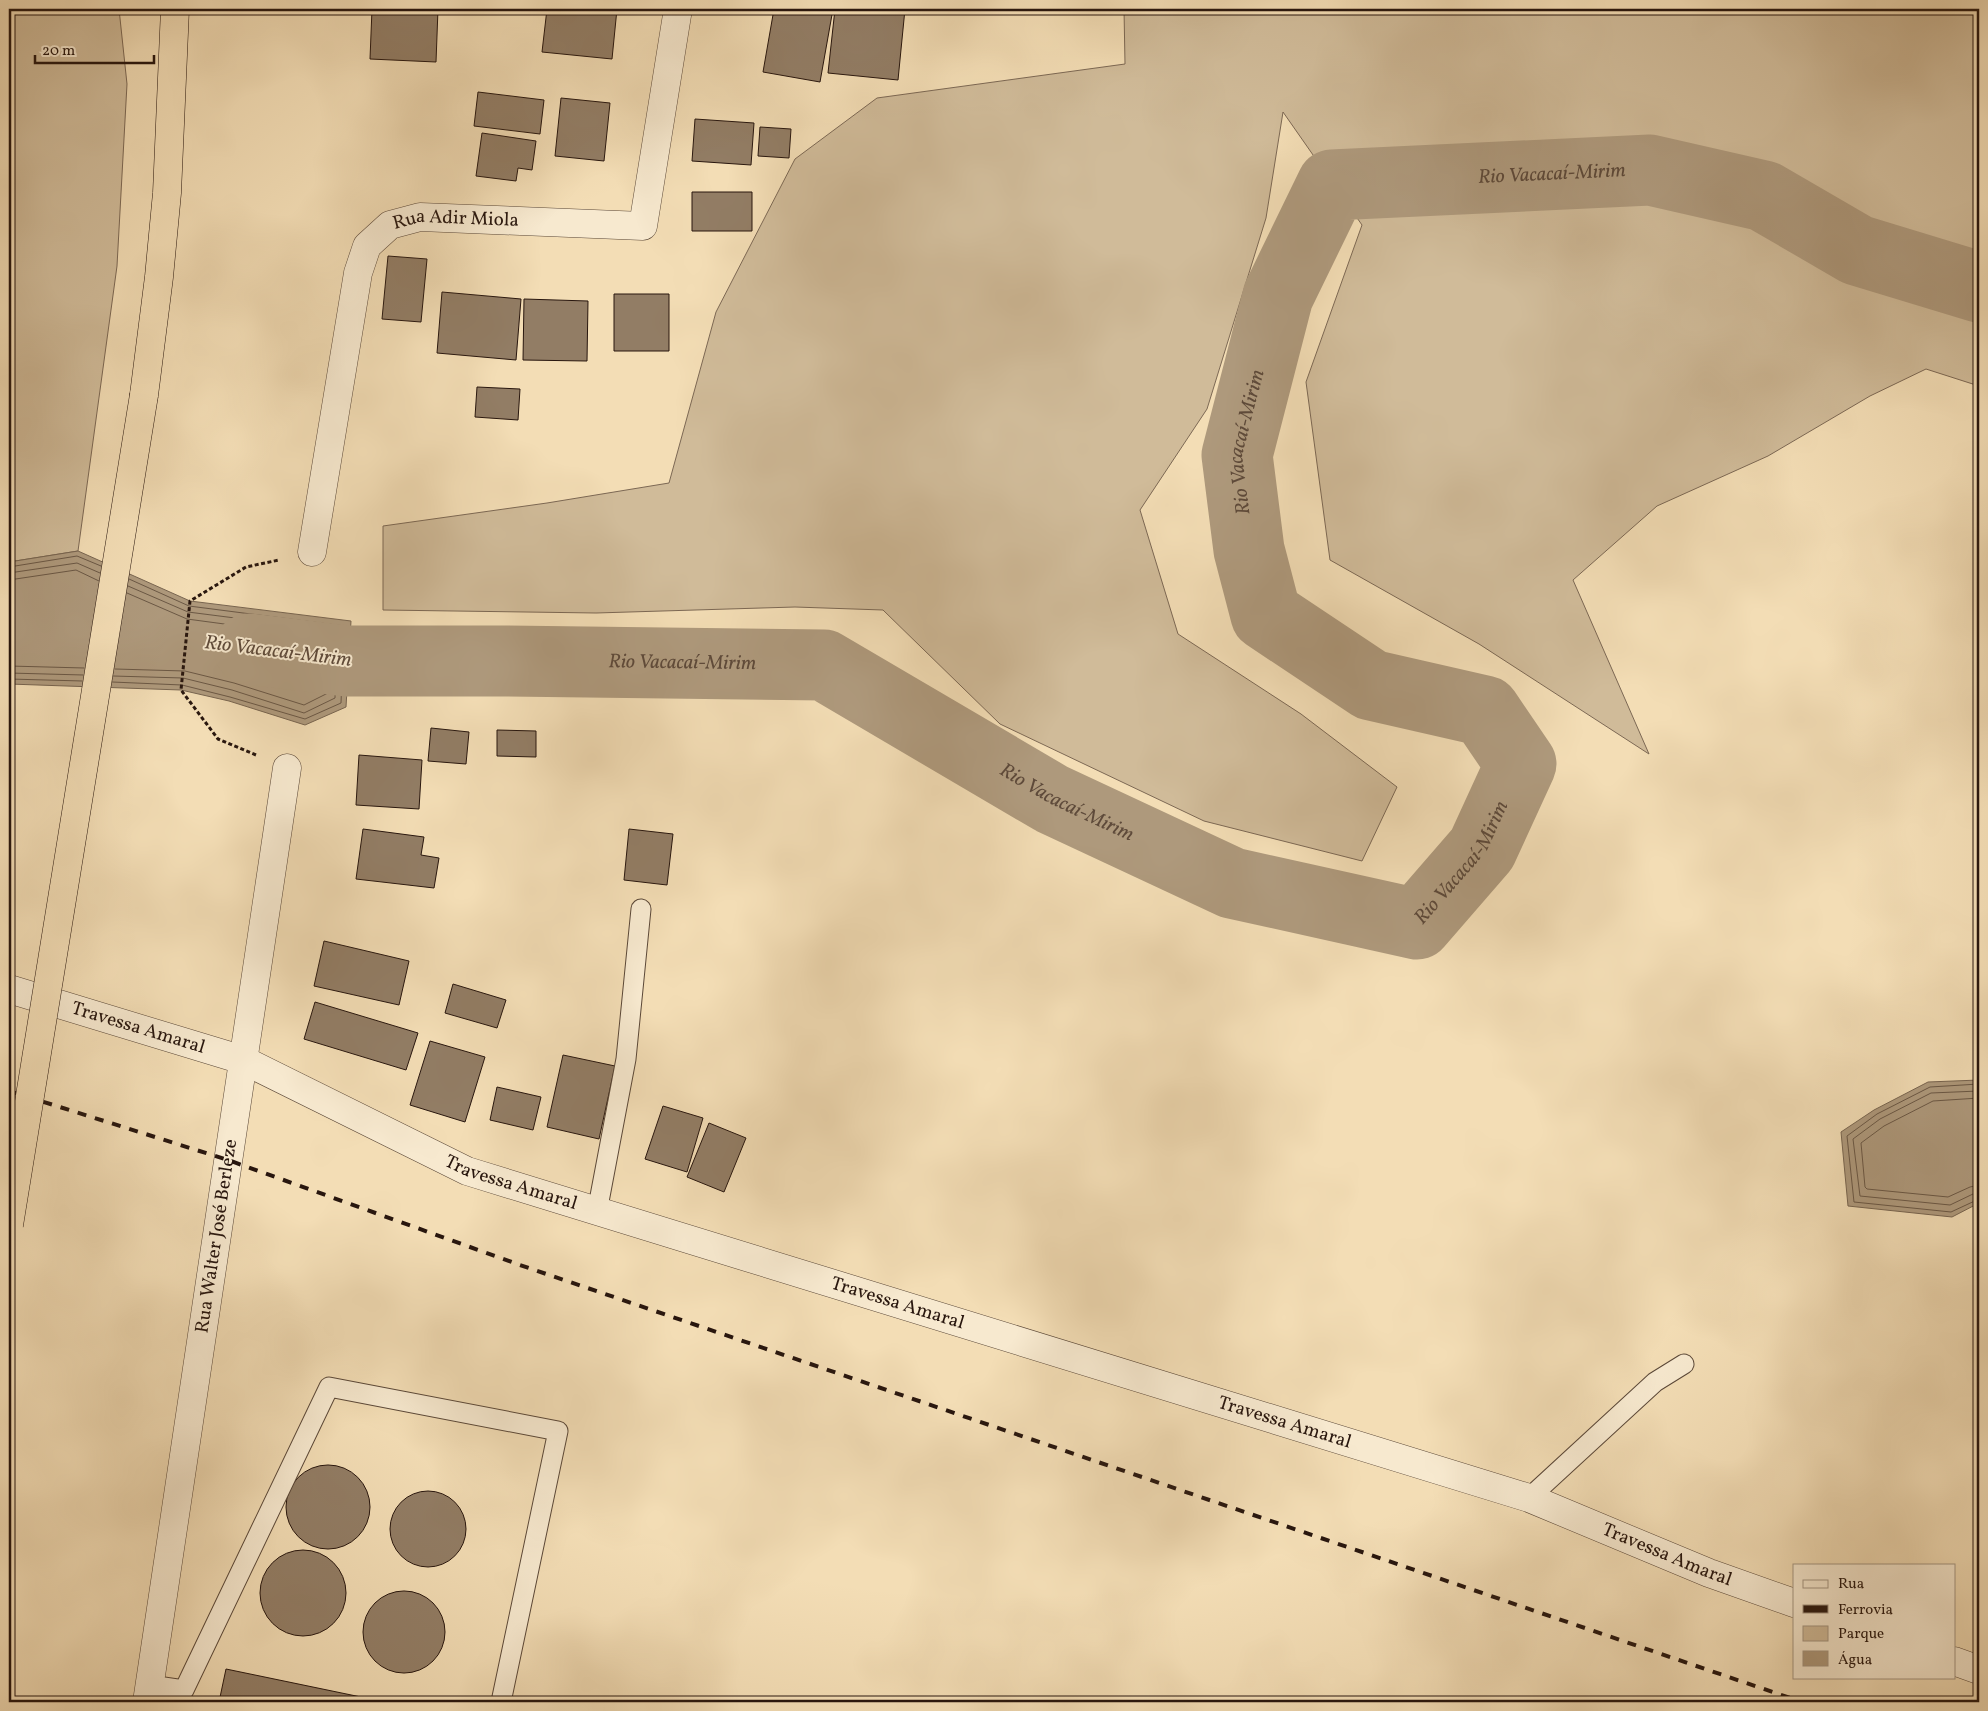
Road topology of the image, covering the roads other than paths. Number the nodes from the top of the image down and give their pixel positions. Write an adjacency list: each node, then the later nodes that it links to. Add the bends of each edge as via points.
1 (175, 9): 9 (highway, bridge, via 167,193 144,395)
2 (678, 9): 3 (street, Rua Adir Miola, via 643,226 420,217 390,225 367,246 358,273)
3 (312, 552)
4 (286, 768): 7 (street, Rua Walter José Berleze)
5 (641, 909): 8 (lane, via 626,1058)
6 (9, 989): 7 (street, Travessa Amaral)
7 (243, 1060): 8 (street, Travessa Amaral, via 466,1172); 15 (street, Rua Walter José Berleze)
8 (597, 1212): 11 (street, Travessa Amaral)
9 (9, 1225)
10 (1684, 1364): 11 (lane, via 1655,1382)
11 (1529, 1498): 12 (street, Travessa Amaral, via 1709,1573)
12 (1793, 1603)
13 (1956, 1662): 14 (street)
14 (1979, 1670)
15 (148, 1694): 16 (lane, via 184,1690 329,1388 558,1432)
16 (501, 1702)

